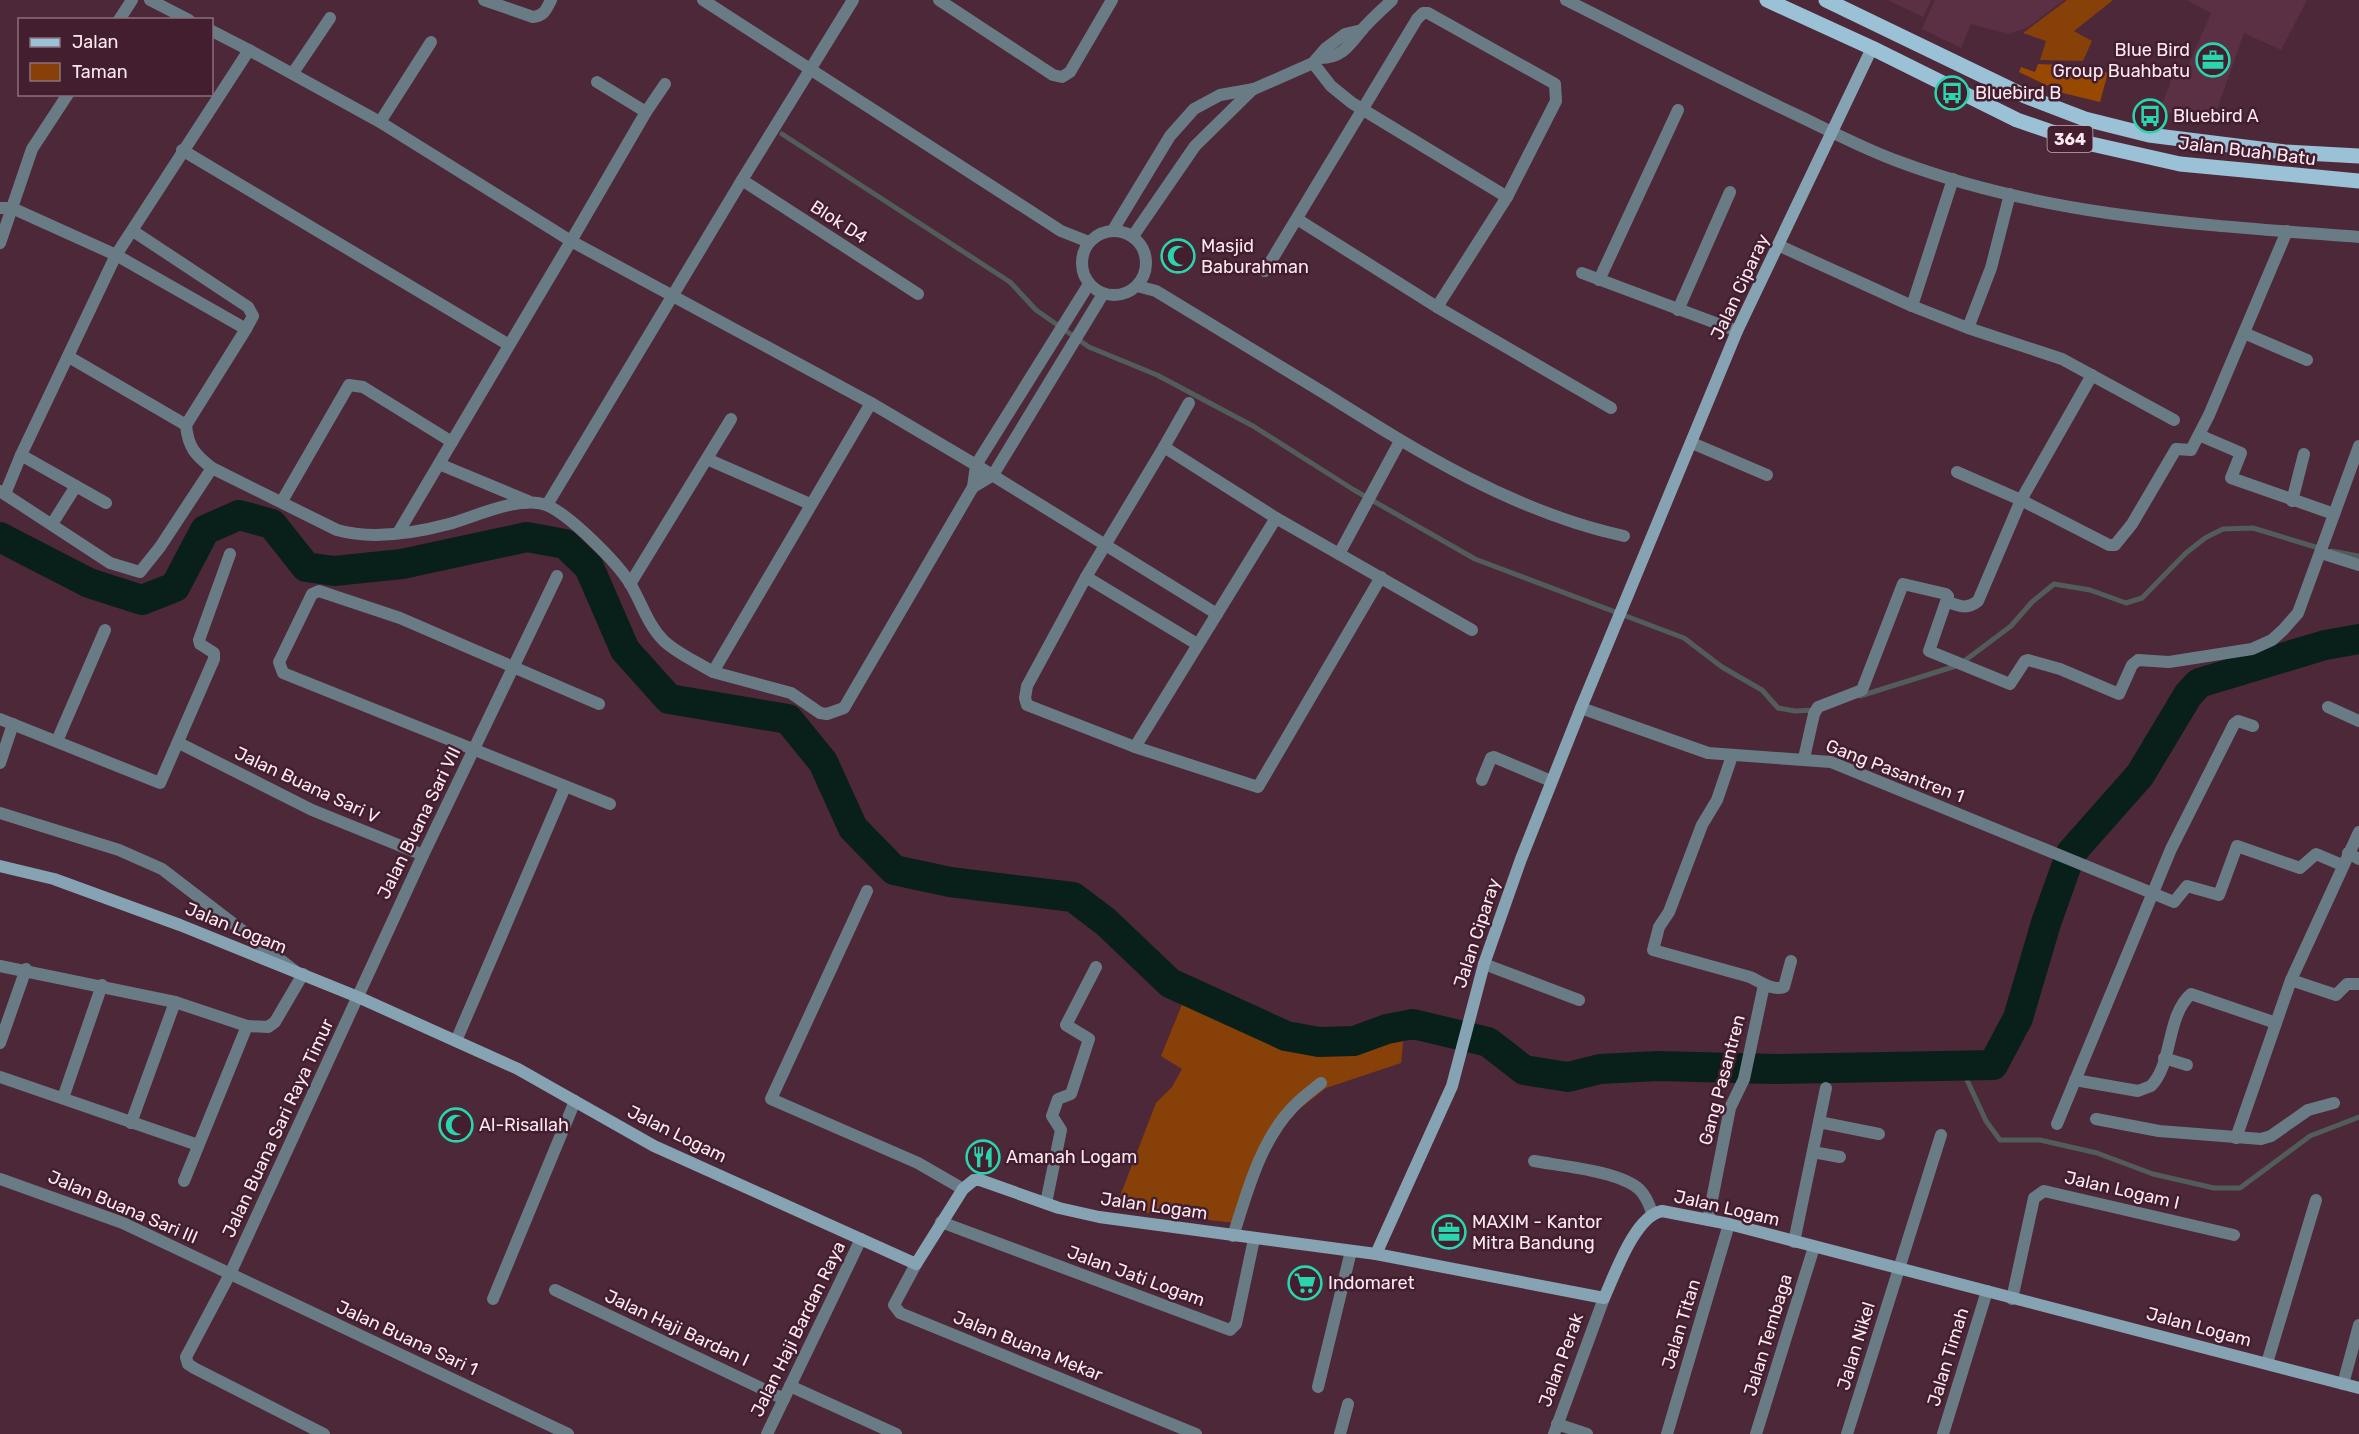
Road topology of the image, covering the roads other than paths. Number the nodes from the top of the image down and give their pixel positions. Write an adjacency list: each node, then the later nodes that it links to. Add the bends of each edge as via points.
1 (132, 0): 13 (street)
2 (150, 0): 14 (street)
3 (484, 0): 4 (street, via 533,17 540,17)
4 (551, 0)
5 (703, 0): 21 (street)
6 (853, 0): 21 (street)
7 (939, 0): 8 (street, via 1053,75 1062,77 1070,72)
8 (1112, 0)
9 (1392, 0): 20 (street, via 1362,30)
10 (1566, 0): 31 (street)
11 (1767, 0): 18 (main road, Jalan Buah Batu / 364)
12 (1826, 0): 33 (main road, Jalan Buah Batu / 364, via 2025,96 2085,119 2149,135)
13 (120, 18)
14 (185, 18)
15 (330, 18): 22 (street)
16 (213, 32): 19 (street)
17 (431, 42): 30 (street)
18 (1872, 48): 31 (street, Jalan Ciparay); 36 (main road, Jalan Buah Batu / 364, via 2017,120 2078,141 2180,164)
19 (249, 50): 22 (street); 32 (street)
20 (1323, 57): 25 (street); 28 (street, via 1331,86)
21 (811, 68): 39 (street); 54 (street)
22 (293, 73): 30 (street)
23 (597, 82): 29 (street)
24 (665, 84): 29 (street)
25 (1254, 88): 46 (street, via 1220,95 1194,110 1170,136); 49 (street, via 1194,146)
26 (67, 96): 44 (street, via 32,149)
27 (1678, 110): 58 (street)
28 (1363, 111): 43 (street); 43 (street, via 1423,13 1555,84 1556,101); 45 (street)
29 (646, 112): 51 (street)
30 (380, 122): 51 (street)
31 (1833, 132): 37 (street, via 1902,163); 53 (street, Jalan Ciparay)
32 (182, 150): 47 (street); 71 (street)
33 (2285, 152): 34 (main road, Jalan Buah Batu / 364); 36 (main road, via 2294,160 2293,169)
34 (2326, 155): 35 (main road, Jalan Buah Batu / 364); 38 (main road, via 2320,171)
35 (2359, 156)
36 (2285, 176): 38 (main road, Jalan Buah Batu / 364)
37 (1953, 179): 42 (street); 64 (street)
38 (2325, 179): 40 (main road, Jalan Buah Batu / 364)
39 (742, 180): 61 (street, Blok D4); 63 (street)
40 (2359, 181)
41 (1730, 192): 66 (street)
42 (2010, 194): 48 (street, via 2113,215); 67 (street, via 1992,268)
43 (1507, 197): 65 (street)
44 (6, 208): 52 (street); 55 (street)
45 (1297, 219): 56 (street); 65 (street)
46 (1113, 230): 49 (street); 54 (street, via 1102,232)
47 (132, 231): 55 (street); 68 (street, via 248,308 253,316)
48 (2287, 231): 50 (street); 70 (street)
49 (1133, 236): 59 (street, via 1146,255)
50 (2359, 237)
51 (571, 241): 63 (street); 71 (street)
52 (0, 243)
53 (1780, 246): 64 (street); 69 (street, Jalan Ciparay)
54 (1086, 247): 60 (street, via 1083,274)
55 (116, 255): 68 (street); 72 (street)
56 (1265, 271)
57 (1582, 273): 58 (street)
58 (1599, 280): 66 (street)
59 (1140, 282): 62 (street, via 1126,293); 82 (street)
60 (1089, 284): 62 (street); 91 (street)
61 (918, 294)
62 (1103, 294): 94 (street)
63 (672, 296): 75 (street); 105 (street)
64 (1912, 306): 67 (street)
65 (1437, 307): 77 (street)
66 (1678, 310): 69 (street)
67 (1968, 328): 74 (street, via 2038,348)
68 (246, 329): 80 (street)
69 (1737, 332): 84 (street, Jalan Ciparay)
70 (2244, 333): 73 (street); 81 (street)
71 (509, 345): 83 (street)
72 (69, 357): 80 (street); 88 (street)
73 (2307, 360)
74 (2092, 375): 79 (street); 99 (street)
75 (871, 403): 91 (street); 104 (street)
76 (1190, 403): 86 (street)
77 (1611, 408)
78 (731, 419): 89 (street)
79 (2174, 420)
80 (186, 425): 92 (street, via 188,444)
81 (2199, 435): 99 (street, via 2191,450 2176,449 2132,524 2112,546); 102 (street, via 2241,453 2231,478)
82 (1400, 441): 110 (street, via 1525,506); 114 (street)
83 (452, 442): 90 (street); 100 (street, via 363,387 349,385)
84 (1692, 442): 95 (street); 129 (street, Jalan Ciparay)
85 (2359, 446): 106 (street)
86 (1164, 447): 107 (street); 111 (street)
87 (2304, 454): 102 (street)
88 (21, 455): 96 (street); 98 (street)
89 (707, 459): 104 (street); 119 (street)
90 (439, 464): 101 (street); 109 (street)
91 (976, 465): 94 (street); 97 (street)
92 (212, 468): 100 (street); 108 (street, via 140,572 110,563)
93 (1957, 472): 99 (street)
94 (993, 475): 97 (street); 111 (street)
95 (1767, 475)
96 (76, 486): 103 (street); 108 (street)
97 (973, 487): 126 (street, via 844,708 827,714 791,693)
98 (3, 492): 108 (street)
99 (2021, 500): 120 (street, via 1978,601 1963,607 1948,602)
100 (282, 501): 109 (street, via 337,530 369,535)
101 (528, 501): 105 (street); 109 (street, via 446,525)
102 (2292, 501): 106 (street)
103 (106, 503)
104 (810, 504): 126 (street)
105 (547, 505): 119 (street, via 590,538)
106 (2334, 514): 112 (street)
107 (1276, 518): 114 (street); 121 (street)
108 (52, 524)
109 (398, 533)
110 (1624, 536)
111 (1106, 544): 117 (street); 121 (street)
112 (2322, 550): 115 (street); 120 (street, via 2298,613 2272,640 2252,649 2220,655 2169,662 2138,660 2119,694 2028,660 2010,684 1929,649)
113 (230, 554): 135 (street, via 199,640 214,653 214,659)
114 (1339, 554): 118 (street)
115 (2359, 565)
116 (557, 576): 125 (street, Jalan Buana Sari VII)
117 (1086, 577): 124 (street); 136 (street, via 1027,686 1025,698 1030,708)
118 (1381, 577): 123 (street); 136 (street, via 1258,787)
119 (630, 584): 126 (street, via 649,622 664,641)
120 (1948, 596): 139 (street, via 1903,584 1862,690 1816,710)
121 (1217, 614): 124 (street)
122 (105, 630): 134 (street)
123 (1472, 630)
124 (1197, 644): 136 (street)
125 (514, 665): 127 (street); 137 (street, Jalan Buana Sari VII); 137 (street, via 319,591 312,594 279,662 283,673)
126 (713, 672)
127 (599, 704)
128 (2328, 707): 131 (street)
129 (1581, 708): 138 (street, Gang Pasantren 1, via 1708,753); 142 (street, Jalan Ciparay)
130 (0, 719): 132 (street)
131 (2359, 721)
132 (13, 724): 134 (street); 140 (street)
133 (2253, 726): 153 (street, via 2238,721 2234,724)
134 (57, 741): 135 (street, via 156,783 162,781)
135 (179, 743): 148 (street, Jalan Buana Sari V, via 312,810)
136 (1135, 747)
137 (474, 751): 143 (street); 148 (street, Jalan Buana Sari VII)
138 (1732, 756): 139 (street, Gang Pasantren 1); 163 (street, via 1717,800 1702,825 1659,927 1653,950 1750,977)
139 (1804, 758): 153 (street, Gang Pasantren 1, via 1831,762)
140 (0, 763)
141 (1482, 780): 142 (street, via 1494,757)
142 (1551, 781): 155 (street, Jalan Ciparay)
143 (565, 787): 144 (street); 169 (street)
144 (610, 804)
145 (0, 813): 159 (street, via 118,850 162,869)
146 (2359, 832): 147 (street)
147 (2348, 853): 149 (street); 150 (street)
148 (423, 855): 164 (street, Jalan Buana Sari VII)
149 (2359, 860)
150 (2342, 865): 153 (street, Gang Pasantren 1, via 2316,854 2300,868 2237,846 2219,894 2187,886 2174,902); 160 (street)
151 (0, 866): 159 (street, Jalan Logam, via 54,879)
152 (867, 891): 193 (street, via 771,1099 918,1163)
153 (2152, 893): 174 (street)
154 (1791, 961): 163 (street, via 1783,988)
155 (1484, 964): 165 (street); 207 (street, Jalan Ciparay, via 1442,1112)
156 (0, 966): 158 (street)
157 (1096, 967): 195 (street, via 1066,1025 1089,1039 1071,1094 1058,1099 1052,1116 1061,1130)
158 (26, 969): 162 (street); 170 (street)
159 (299, 973): 164 (street, Jalan Logam); 168 (street, via 275,1022 268,1027)
160 (2291, 980): 161 (street, via 2337,995 2347,984); 167 (street)
161 (2359, 984)
162 (102, 985): 166 (street); 177 (street)
163 (1764, 985): 197 (street, Gang Pasantren, via 1744,1077 1730,1108)
164 (358, 997): 169 (street, Jalan Logam); 210 (street, Jalan Buana Sari Raya Timur)
165 (1579, 1000)
166 (176, 1002): 168 (street); 182 (street)
167 (2276, 1023): 171 (street, via 2191,994 2172,1028); 186 (street)
168 (247, 1026): 187 (street)
169 (456, 1041): 178 (street, Jalan Logam)
170 (0, 1043)
171 (2164, 1058): 172 (street); 174 (street, via 2154,1083 2138,1091)
172 (2187, 1065)
173 (0, 1077): 177 (street)
174 (2075, 1080): 183 (street)
175 (1320, 1083): 201 (street, via 1292,1108 1263,1152)
176 (1826, 1088): 181 (street)
177 (63, 1098): 182 (street)
178 (575, 1101): 202 (street, Jalan Logam, via 654,1146); 214 (street)
179 (2334, 1103): 186 (street, via 2308,1110 2271,1136)
180 (2096, 1119): 186 (street, via 2158,1131)
181 (1819, 1122): 184 (street); 188 (street)
182 (131, 1123): 187 (street)
183 (2056, 1124)
184 (1879, 1134)
185 (1941, 1135): 209 (street, Jalan Nikel)
186 (2236, 1138)
187 (198, 1145): 192 (street)
188 (1813, 1152): 189 (street); 204 (street)
189 (1840, 1157)
190 (1534, 1161): 196 (street, via 1624,1180 1638,1187 1648,1199)
191 (0, 1179): 210 (street, Jalan Buana Sari III, via 123,1223)
192 (184, 1181)
193 (963, 1189): 195 (street, Jalan Logam, via 974,1180 986,1180); 198 (street)
194 (2316, 1200): 217 (street)
195 (1046, 1203): 201 (street, Jalan Logam, via 1099,1217)
196 (1652, 1213): 197 (street, Jalan Logam, via 1662,1211); 213 (street, Jalan Logam, via 1630,1244)
197 (1708, 1220): 199 (street, Jalan Logam)
198 (941, 1222): 203 (street, Jalan Jati Logam, via 1230,1330 1236,1324); 208 (street)
199 (1729, 1224): 204 (street, Jalan Logam); 232 (street, Jalan Titan)
200 (2234, 1235): 215 (street, Jalan Logam I, via 2044,1191 2034,1198)
201 (1233, 1236): 203 (street, Jalan Logam)
202 (861, 1239): 208 (street, Jalan Logam); 219 (street, Jalan Haji Bardan Raya)
203 (1254, 1239): 206 (street, Jalan Logam)
204 (1794, 1242): 205 (street, Jalan Logam)
205 (1814, 1246): 209 (street, Jalan Logam); 233 (street, Jalan Tembaga)
206 (1351, 1251): 207 (street, Jalan Logam); 220 (street)
207 (1376, 1254): 213 (street, Jalan Logam)
208 (916, 1264): 229 (street, Jalan Buana Mekar, via 894,1305 900,1313)
209 (1899, 1268): 212 (street, Jalan Logam); 234 (street, Jalan Nikel)
210 (230, 1274): 225 (street, Jalan Buana Sari Raya Timur, via 186,1357 188,1364); 226 (street, Jalan Buana Sari 1)
211 (555, 1290): 222 (street, Jalan Haji Bardan I)
212 (1987, 1291): 215 (street, Jalan Logam); 235 (street, Jalan Timah)
213 (1604, 1298): 224 (street, Jalan Perak)
214 (493, 1299)
215 (2012, 1299): 217 (street, Jalan Logam)
216 (2359, 1325): 218 (street)
217 (2267, 1363): 218 (street, Jalan Logam)
218 (2343, 1384): 221 (street, Jalan Logam)
219 (790, 1386): 222 (street, Jalan Haji Bardan Raya); 228 (street)
220 (1318, 1387)
221 (2359, 1388)
222 (784, 1399): 227 (street, Jalan Haji Bardan Raya)
223 (1348, 1404): 230 (street)
224 (1555, 1429): 231 (street)
225 (324, 1434)
226 (568, 1434)
227 (767, 1434)
228 (896, 1434)
229 (1196, 1434)
230 (1340, 1434)
231 (1587, 1434)
232 (1666, 1434)
233 (1756, 1434)
234 (1847, 1434)
235 (1943, 1434)

